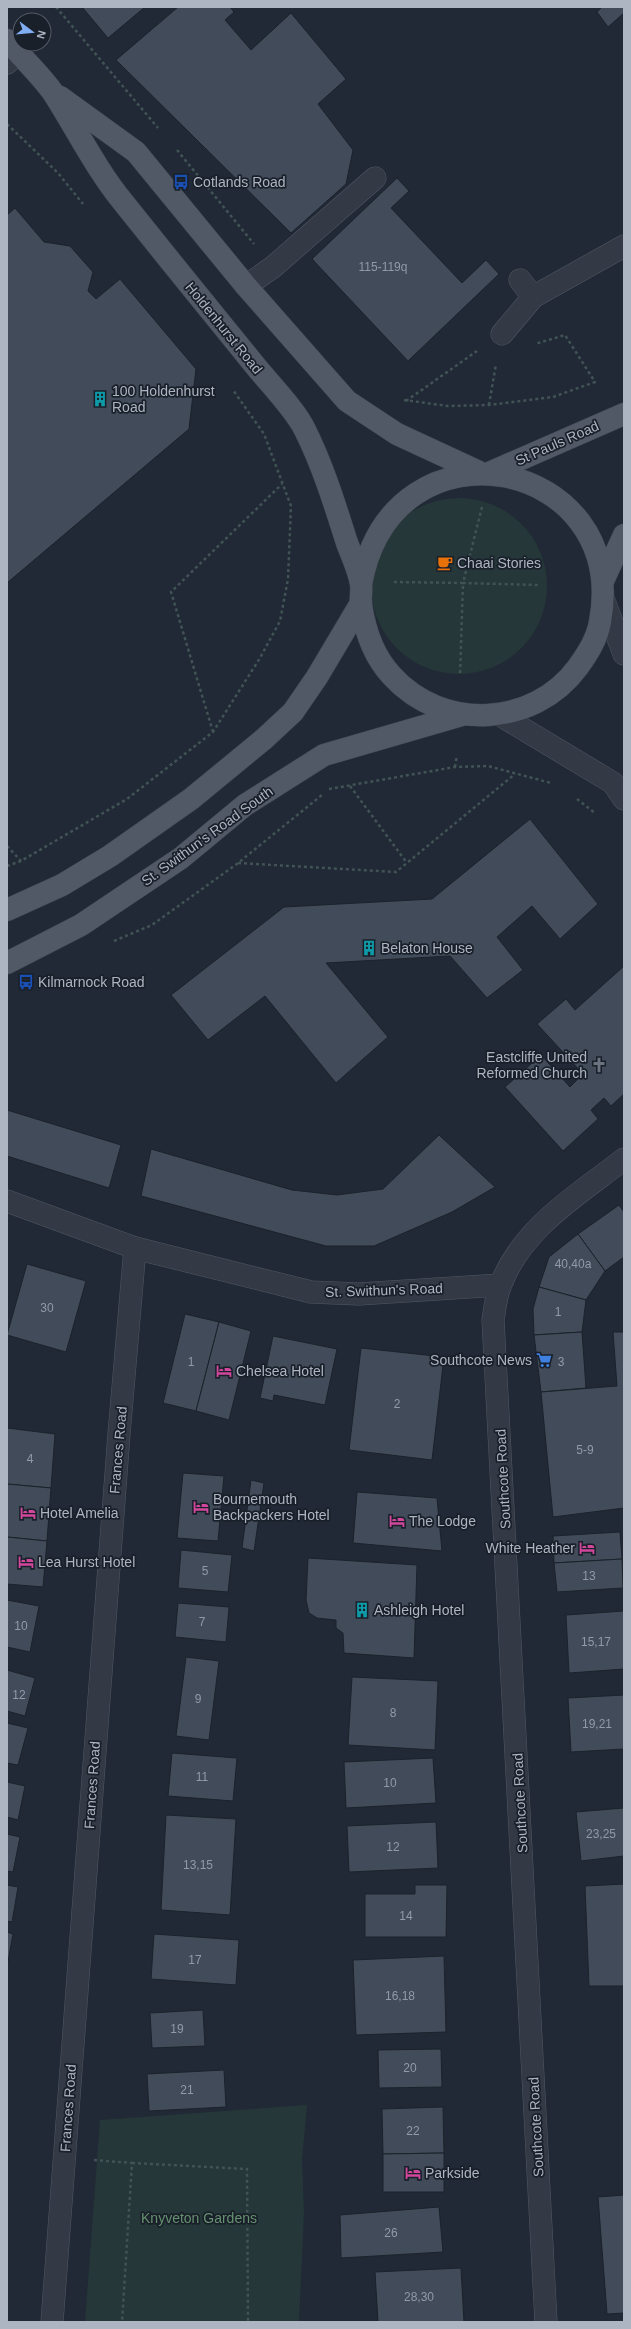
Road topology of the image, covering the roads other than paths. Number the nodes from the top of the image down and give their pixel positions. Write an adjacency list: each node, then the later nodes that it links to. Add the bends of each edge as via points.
1 (10, 52): 2 (main road, Holdenhurst Road)
2 (52, 90): 6 (main road, Holdenhurst Road, via 136,152); 13 (main road, Holdenhurst Road, via 107,183 304,426 330,489)
3 (375, 178): 6 (street)
4 (624, 246): 7 (street)
5 (520, 280): 7 (street)
6 (246, 286): 10 (main road, Holdenhurst Road, via 347,401 397,434)
7 (534, 297): 8 (street)
8 (502, 334)
9 (624, 414): 10 (main road, St Pauls Road)
10 (484, 473): 12 (main road, via 514,477 547,491 574,515 594,545); 13 (main road, via 454,476 416,492 389,516 370,547)
11 (624, 535): 12 (main road)
12 (603, 591): 14 (street); 16 (main road, via 599,628 590,651 568,680 539,702)
13 (361, 593): 15 (main road, Holdenhurst Road, via 370,642 392,676 424,701); 18 (main road, via 317,677 293,712 264,739 191,799 110,856 62,886)
14 (624, 654)
15 (462, 715): 16 (main road); 19 (main road, St. Swithun's Road South, via 324,755 245,805 181,858 81,925)
16 (500, 715): 17 (street, via 613,783)
17 (624, 798)
18 (7, 910)
19 (7, 963)
20 (624, 1159): 23 (street, via 539,1226 515,1254)
21 (7, 1201): 22 (street, St. Swithun's Road)
22 (135, 1248): 23 (street, St. Swithun's Road, via 311,1292 359,1294); 24 (street, Frances Road)
23 (500, 1285): 25 (street, Southcote Road, via 493,1320)
24 (52, 2322)
25 (546, 2322)

